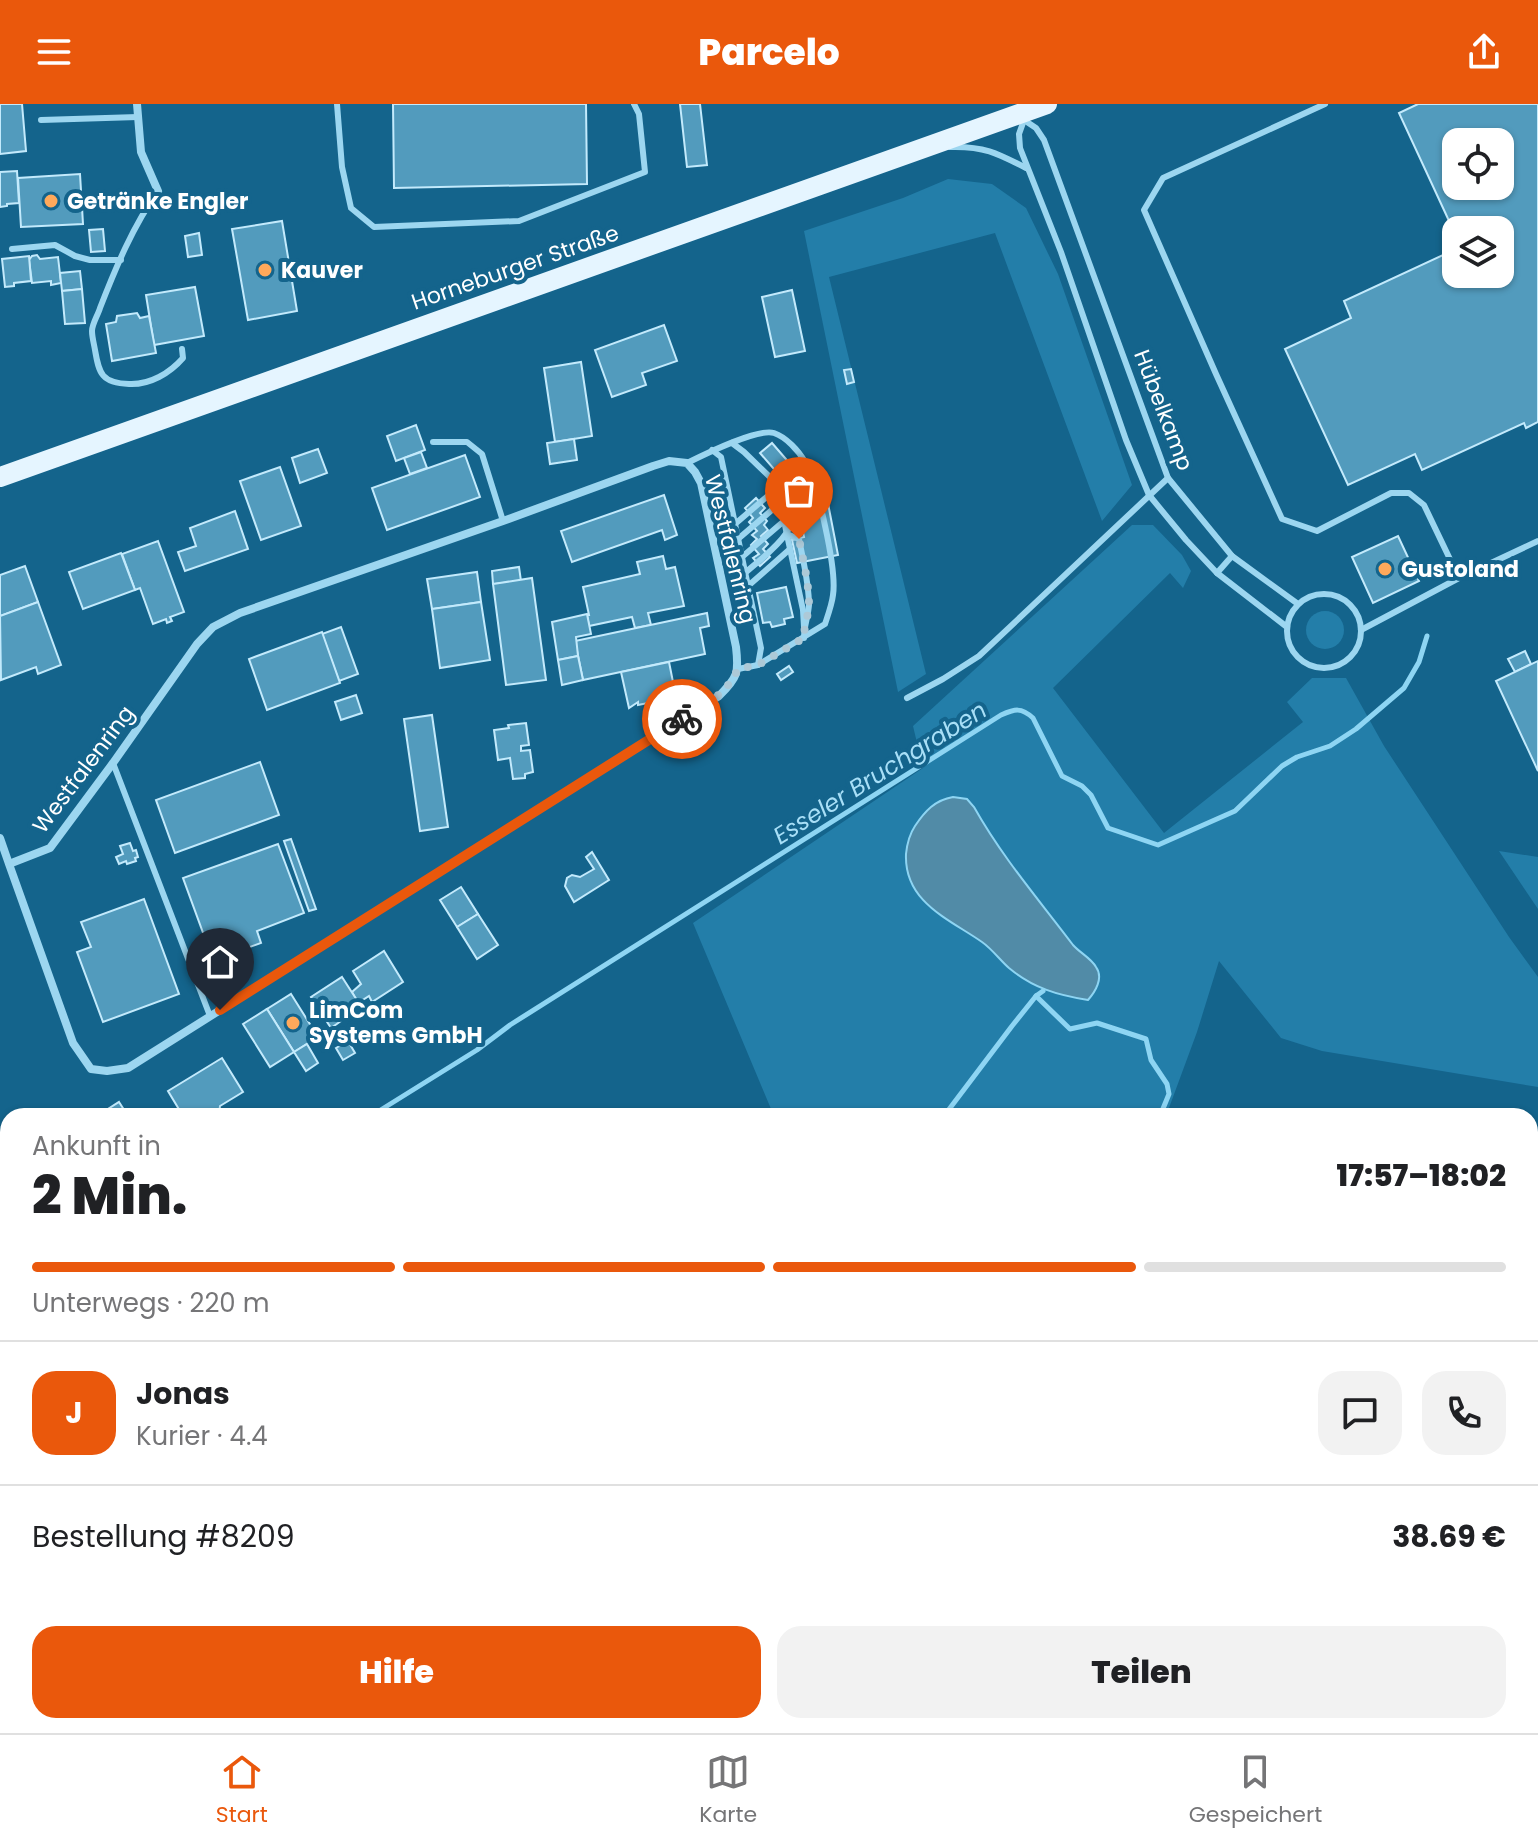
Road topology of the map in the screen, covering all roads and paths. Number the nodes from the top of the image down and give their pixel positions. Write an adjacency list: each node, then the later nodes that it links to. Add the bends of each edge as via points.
1 (137, 104): 7 (street)
2 (337, 104): 3 (lane, via 351,208 374,227 519,221 645,172)
3 (634, 104)
4 (1047, 104): 6 (main road, Horneburger Straße)
5 (1325, 104): 35 (lane, via 1163,178 1144,210 1282,519 1317,531 1391,493 1409,493 1424,505)
6 (1022, 112): 9 (main road, Horneburger Straße); 10 (lane, Hübelkamp, via 1020,148); 20 (lane, Hübelkamp, via 1044,140)
7 (138, 117): 8 (lane); 11 (street, via 141,152)
8 (41, 120)
9 (926, 148): 10 (lane, via 975,147); 19 (main road, Horneburger Straße)
10 (1027, 168): 22 (lane, Hübelkamp)
11 (158, 191): 13 (lane)
12 (12, 249): 13 (lane, via 55,245 90,260)
13 (121, 260): 14 (lane, via 92,330 104,378 134,384 160,377 183,358)
14 (182, 349)
15 (433, 442): 24 (lane, via 467,442 482,454)
16 (732, 443): 17 (lane); 21 (lane); 41 (lane, via 771,432 786,440 805,461 816,490 834,593 825,624)
17 (712, 450): 18 (lane); 26 (lane, via 721,457)
18 (687, 463): 24 (street, Westfalenring, via 653,466); 43 (street, Westfalenring, via 701,483)
19 (0, 477)
20 (1168, 478): 22 (lane); 31 (lane, Hübelkamp)
21 (777, 486): 23 (lane); 26 (lane); 27 (lane, via 790,495 794,519)
22 (1149, 495): 34 (lane, Hübelkamp); 44 (lane, via 979,656)
23 (780, 503): 25 (lane); 28 (lane)
24 (503, 521): 45 (street, Westfalenring, via 213,627)
25 (784, 521): 27 (lane); 32 (lane)
26 (735, 524): 28 (lane)
27 (787, 534): 30 (lane); 33 (lane); 38 (lane, via 799,539 804,562 809,601)
28 (738, 539): 32 (lane)
29 (1538, 541): 35 (lane)
30 (790, 549): 36 (lane); 38 (lane)
31 (1232, 556): 34 (lane); 37 (lane, Hübelkamp)
32 (742, 557): 33 (lane)
33 (745, 573): 36 (lane)
34 (1217, 573): 39 (lane, Hübelkamp)
35 (1459, 578): 40 (lane)
36 (748, 586): 42 (lane, via 761,648)
37 (1298, 604): 39 (lane); 40 (lane, via 1317,594 1338,596 1354,610)
38 (804, 627): 41 (lane)
39 (1287, 627): 40 (lane, Hübelkamp, via 1294,652 1322,668 1349,657)
40 (1361, 630)
41 (804, 638): 42 (lane)
42 (758, 665): 43 (lane)
43 (738, 669): 48 (street, Westfalenring, via 719,696)
44 (907, 698)
45 (113, 763): 47 (street, Westfalenring, via 50,848); 48 (lane)
46 (0, 838): 47 (street, Westfalenring)
47 (9, 864): 48 (street, Westfalenring, via 73,1043 91,1069 128,1068)
48 (210, 1016)

